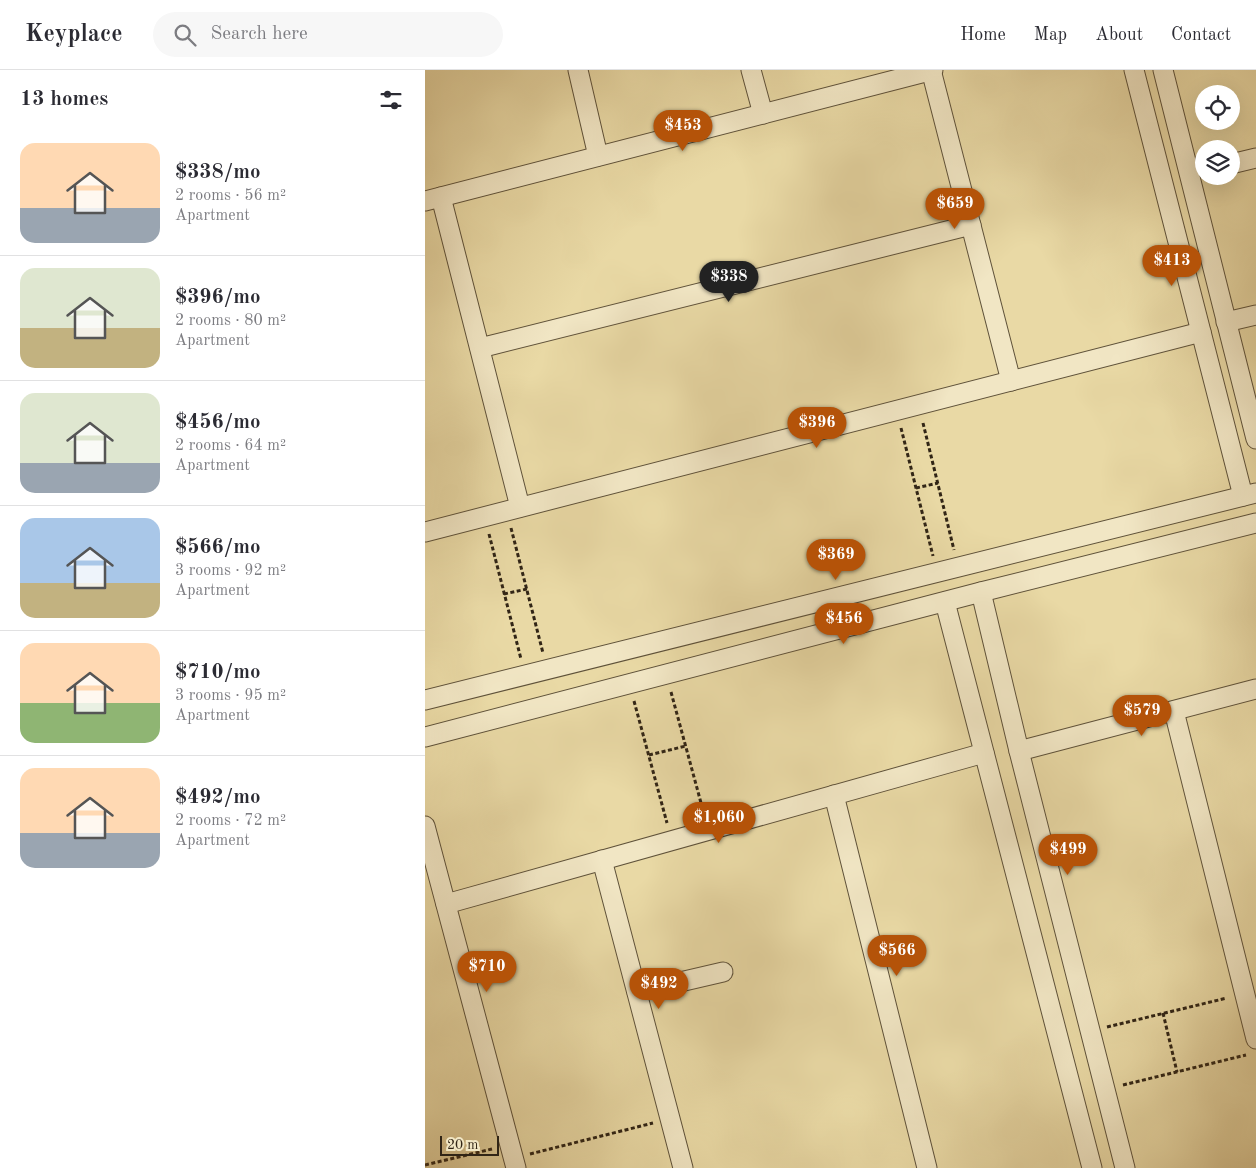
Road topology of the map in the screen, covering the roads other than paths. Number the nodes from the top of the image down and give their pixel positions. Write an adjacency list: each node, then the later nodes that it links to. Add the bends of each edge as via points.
1 (578, 70): 8 (street)
2 (751, 70): 7 (street)
3 (932, 70): 6 (street); 14 (street)
4 (1134, 70): 17 (street)
5 (1163, 70): 11 (street)
6 (893, 75): 7 (street)
7 (763, 114): 8 (street)
8 (598, 156): 13 (street)
9 (1256, 158): 10 (street)
10 (1240, 162)
11 (1195, 167)
12 (1199, 185): 16 (street)
13 (433, 199): 18 (street)
14 (971, 225): 18 (street); 19 (street)
15 (1256, 315): 16 (street)
16 (1227, 322): 20 (street)
17 (1201, 332): 19 (street); 21 (street)
18 (480, 348): 22 (street)
19 (1011, 380): 22 (street)
20 (1256, 439)
21 (1249, 495): 28 (street)
22 (514, 509): 24 (street)
23 (1256, 523): 25 (street)
24 (425, 532)
25 (981, 592): 26 (street); 31 (street)
26 (945, 602): 30 (street); 32 (street)
27 (1256, 689): 29 (street)
28 (425, 700)
29 (1174, 711): 31 (street); 39 (street, via 1245,994)
30 (425, 737)
31 (1019, 751): 44 (street)
32 (984, 753): 33 (street); 43 (street)
33 (834, 795): 35 (street); 42 (street)
34 (425, 826): 36 (street)
35 (602, 860): 36 (street); 38 (street)
36 (446, 904): 40 (street)
37 (723, 972): 38 (street)
38 (637, 992): 41 (street)
39 (1252, 1047)
40 (513, 1157)
41 (683, 1168)
42 (927, 1168)
43 (1092, 1168)
44 (1125, 1168)

